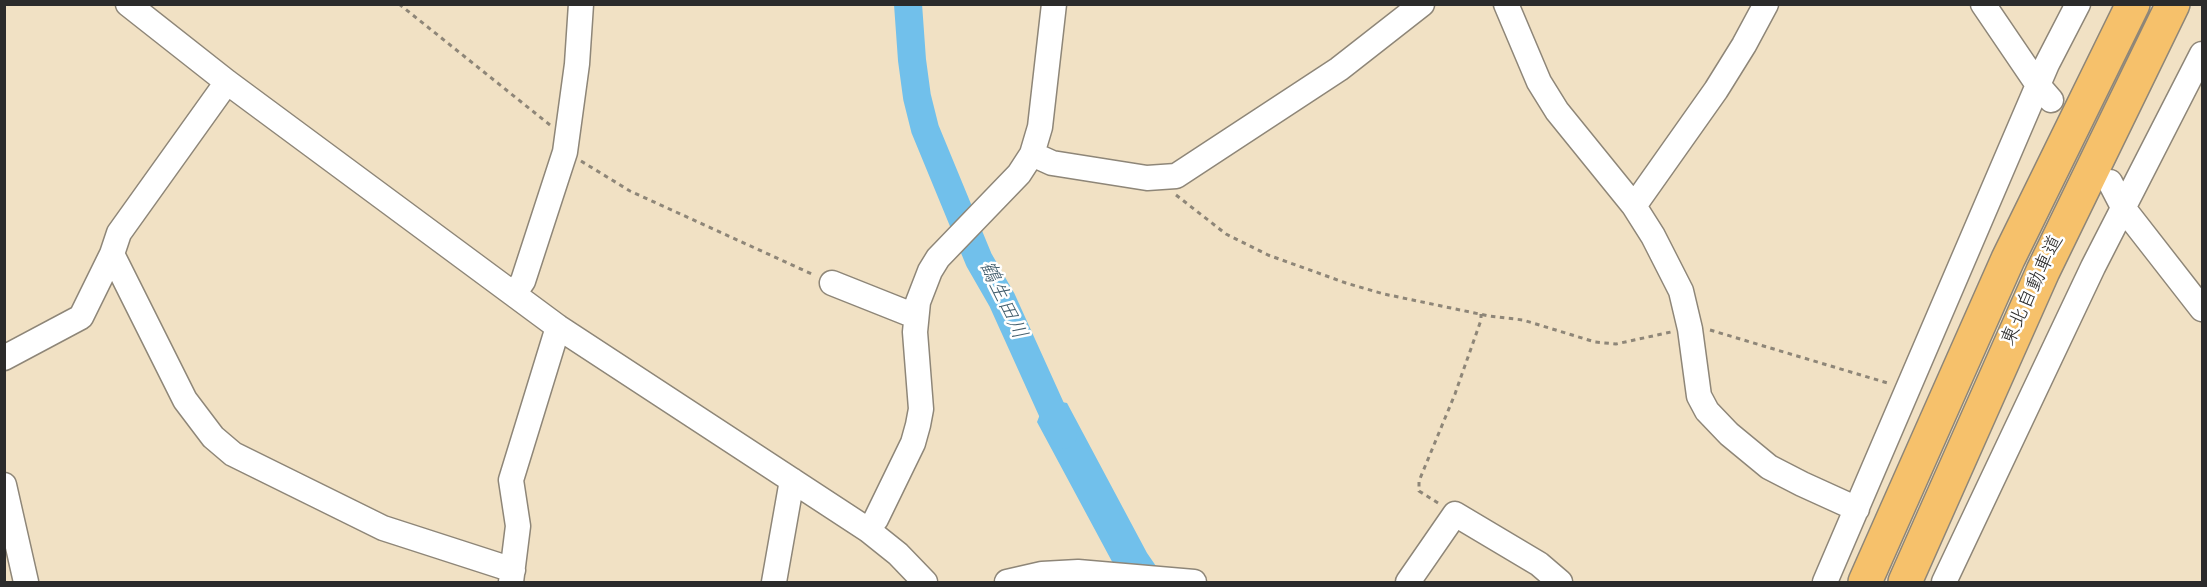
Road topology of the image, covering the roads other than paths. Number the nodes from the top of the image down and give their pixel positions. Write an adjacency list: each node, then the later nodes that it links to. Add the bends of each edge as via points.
1 (128, 4): 12 (street)
2 (581, 4): 20 (street, via 566,146 523,281)
3 (1054, 4): 14 (street, via 1040,127)
4 (1422, 4): 14 (street, via 1339,69 1176,176 1147,178 1052,163)
5 (1506, 4): 16 (street, via 1539,82 1557,111)
6 (1766, 4): 16 (street, via 1716,90)
7 (1983, 4): 13 (street)
8 (2078, 4): 13 (street)
9 (2133, 4): 38 (highway, 東北自動車道, via 2008,259)
10 (2173, 4): 39 (highway, 東北自動車道, via 2043,271)
11 (2202, 54): 17 (street)
12 (227, 81): 18 (street, via 118,233); 20 (street)
13 (2045, 93): 27 (street, via 1907,388)
14 (1032, 154): 22 (street, via 1019,174 938,258)
15 (2110, 182): 17 (street)
16 (1634, 206): 27 (street, via 1681,291 1699,396 1707,411 1769,467)
17 (2124, 209): 21 (street); 40 (street)
18 (112, 254): 24 (street, via 81,317); 29 (street, via 184,400 213,437 233,454 383,528)
19 (832, 283): 22 (street)
20 (514, 294): 23 (street)
21 (2202, 309)
22 (915, 316): 28 (street, via 920,417 914,443)
23 (558, 327): 25 (street); 29 (street, via 511,480 518,526)
24 (4, 358)
25 (792, 480): 28 (street); 32 (street)
26 (4, 485): 31 (street)
27 (1857, 509): 37 (street)
28 (868, 530): 33 (street)
29 (512, 576)
30 (1182, 581): 34 (street, via 1057,572)
31 (26, 582)
32 (774, 582)
33 (925, 582)
34 (1007, 582)
35 (1408, 582): 36 (street, via 1455,514 1539,564)
36 (1560, 582)
37 (1825, 582)
38 (1865, 582)
39 (1905, 582)
40 (1944, 582)

